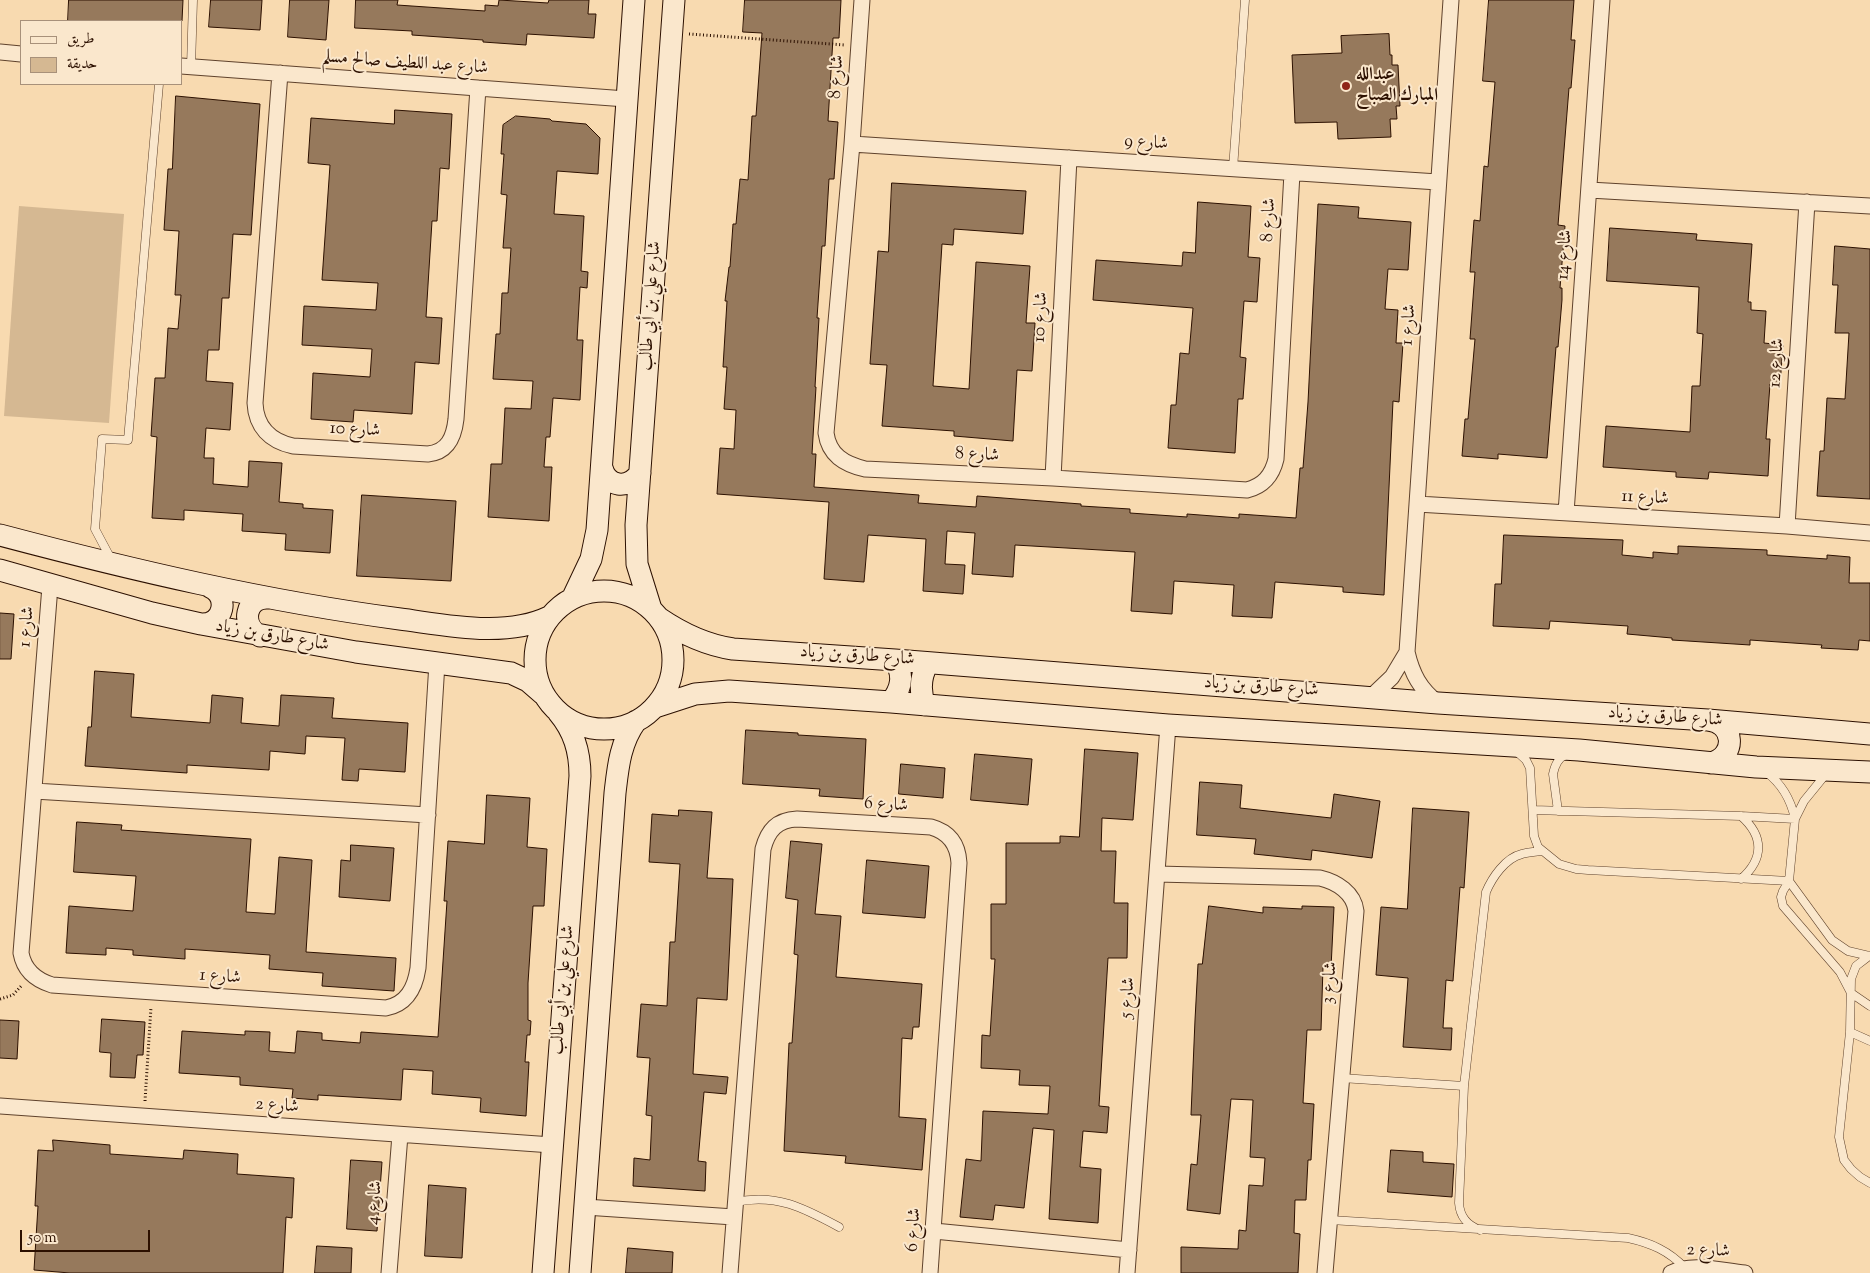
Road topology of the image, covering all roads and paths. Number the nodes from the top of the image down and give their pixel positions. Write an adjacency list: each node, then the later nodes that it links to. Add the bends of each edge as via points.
1 (193, 0): 12 (lane)
2 (634, 0): 16 (main road)
3 (674, 0): 8 (main road, شارع علي بن أبي طالب)
4 (862, 0): 9 (street, شارع 8)
5 (1244, 0): 19 (lane)
6 (1451, 0): 21 (street, شارع 1)
7 (1602, 0): 22 (street, شارع 14)
8 (671, 33): 9 (path); 26 (main road, شارع علي بن أبي طالب)
9 (859, 46): 17 (street, شارع 8)
10 (0, 52): 11 (street)
11 (20, 54)
12 (186, 66): 13 (street, شارع عبد اللطيف صالح مسلم)
13 (280, 73): 15 (street, شارع عبد اللطيف صالح مسلم); 15 (street, شارع 10, via 255,403 261,428 277,441 294,446 428,454 442,450 451,439 456,419)
14 (159, 85): 33 (lane, via 128,440 102,439 95,529)
15 (478, 88): 16 (street, شارع عبد اللطيف صالح مسلم)
16 (626, 99): 25 (main road)
17 (852, 144): 18 (street, شارع 9); 27 (street, شارع 8, via 826,433 831,450 842,460 865,469)
18 (1069, 158): 19 (street, شارع 9); 27 (street, شارع 10)
19 (1233, 169): 20 (street, شارع 9)
20 (1292, 173): 21 (street, شارع 9); 27 (street, شارع 8, via 1276,459 1272,473 1258,487 1246,490)
21 (1438, 182): 28 (street, شارع 1)
22 (1590, 190): 23 (street); 29 (street, شارع 14)
23 (1807, 202): 24 (street); 30 (street, شارع 12)
24 (1870, 206)
25 (602, 468): 26 (main road, via 607,479 618,485 631,482); 37 (main road, via 595,544)
26 (640, 473): 39 (main road, شارع علي بن أبي طالب, via 636,552 640,576)
27 (1052, 478)
28 (1417, 504): 29 (street, شارع 11); 43 (street, شارع 1)
29 (1566, 513): 30 (street, شارع 11)
30 (1786, 526): 31 (street, شارع 11)
31 (1870, 533)
32 (0, 534): 33 (main road)
33 (114, 565): 36 (main road)
34 (0, 570): 35 (main road, شارع طارق بن زياد)
35 (50, 586): 41 (main road, شارع طارق بن زياد); 65 (street, شارع 1)
36 (210, 586): 38 (main road); 41 (main road, via 220,595 223,607 214,622)
37 (573, 597): 39 (main road, via 593,591 614,591 634,598); 40 (main road)
38 (269, 598): 40 (main road, via 361,614 494,629 532,624); 42 (main road, via 255,602 247,615 251,629)
39 (655, 614): 44 (main road, شارع طارق بن زياد, via 686,634 728,648); 52 (main road, via 670,639 673,663 668,686)
40 (549, 617): 47 (main road, via 535,649 535,672)
41 (201, 624): 42 (main road, شارع طارق بن زياد)
42 (260, 636): 45 (main road, شارع طارق بن زياد)
43 (1407, 652): 48 (street, شارع 1, via 1392,677); 50 (street, شارع 1, via 1416,681)
44 (895, 660): 46 (main road, شارع طارق بن زياد); 49 (main road, via 901,686)
45 (437, 663): 47 (main road, شارع طارق بن زياد, via 516,674); 69 (street, شارع 1)
46 (928, 663): 48 (main road, شارع طارق بن زياد); 51 (main road, via 921,688)
47 (543, 694): 53 (main road)
48 (1371, 697): 50 (main road, شارع طارق بن زياد)
49 (891, 702): 51 (main road); 52 (main road, via 718,691 695,694)
50 (1438, 703): 54 (main road, شارع طارق بن زياد)
51 (925, 705): 56 (main road)
52 (655, 707): 55 (main road)
53 (558, 712): 55 (main road, via 578,724 601,729); 64 (main road, شارع علي بن أبي طالب, via 576,742)
54 (1708, 720): 57 (main road, شارع طارق بن زياد); 60 (main road, via 1722,726 1729,735 1730,743 1724,756)
55 (636, 721): 66 (main road, شارع علي بن أبي طالب, via 622,747)
56 (1168, 725): 58 (main road); 73 (street, شارع 5)
57 (1870, 734)
58 (1504, 746): 59 (main road); 67 (lane, via 1520,754 1530,768)
59 (1579, 750): 60 (main road); 68 (lane, via 1563,756 1554,768)
60 (1711, 763): 61 (main road)
61 (1756, 767): 62 (main road); 71 (lane, via 1785,792)
62 (1830, 770): 63 (main road); 71 (lane, via 1808,795)
63 (1870, 772)
64 (580, 788): 66 (main road, via 595,782 602,783); 89 (main road, شارع علي بن أبي طالب)
65 (34, 791): 69 (street); 77 (street, شارع 1, via 21,953 24,965)
66 (614, 793): 91 (main road, شارع علي بن أبي طالب)
67 (1533, 810): 68 (lane); 72 (lane, via 1535,841)
68 (1558, 811): 70 (lane)
69 (428, 814): 78 (street, شارع 1, via 418,968 412,990 401,1003 386,1008)
70 (1741, 816): 71 (lane); 74 (lane, via 1755,832 1758,842 1755,863)
71 (1795, 819): 75 (lane)
72 (1542, 851): 74 (lane, via 1559,864 1576,869); 85 (lane, via 1519,854 1496,874 1486,892)
73 (1157, 874): 84 (street, شارع 3, via 1320,878 1337,884 1349,894 1356,911); 97 (street, شارع 5)
74 (1741, 879): 75 (lane)
75 (1789, 881): 76 (lane, via 1832,940 1848,951); 79 (lane, via 1781,897 1784,906 1840,972)
76 (1870, 956): 79 (lane, via 1856,966)
77 (33, 975): 78 (street, شارع 1, via 52,985); 80 (path, via 13,995)
78 (152, 992): 87 (path)
79 (1851, 993): 81 (lane); 82 (lane)
80 (0, 999)
81 (1870, 1006)
82 (1850, 1032): 83 (lane); 90 (lane, via 1840,1149 1851,1170)
83 (1870, 1041)
84 (1341, 1078): 85 (lane); 93 (street, شارع 3)
85 (1464, 1086): 95 (lane, via 1459,1203 1466,1222)
86 (0, 1106): 87 (street, شارع 2)
87 (144, 1116): 88 (street, شارع 2)
88 (400, 1135): 89 (street, شارع 2); 99 (street, شارع 4)
89 (552, 1145): 100 (main road, شارع علي بن أبي طالب)
90 (1870, 1183)
91 (585, 1207): 92 (street); 101 (main road, شارع علي بن أبي طالب)
92 (735, 1210): 94 (lane, via 749,1199 767,1198 806,1210); 96 (street, شارع 6, via 763,848 768,836 780,822 789,820 931,827 952,840 959,862); 102 (street, شارع 6)
93 (1330, 1220): 95 (lane); 105 (street, شارع 3)
94 (839, 1227)
95 (1480, 1230): 98 (lane, via 1640,1240 1670,1254)
96 (934, 1231): 97 (street); 103 (street, شارع 6)
97 (1129, 1250): 104 (street, شارع 5)
98 (1678, 1271): 106 (street, شارع 2)
99 (389, 1273)
100 (542, 1273)
101 (580, 1273)
102 (730, 1273)
103 (930, 1273)
104 (1127, 1273)
105 (1325, 1273)
106 (1744, 1273)

